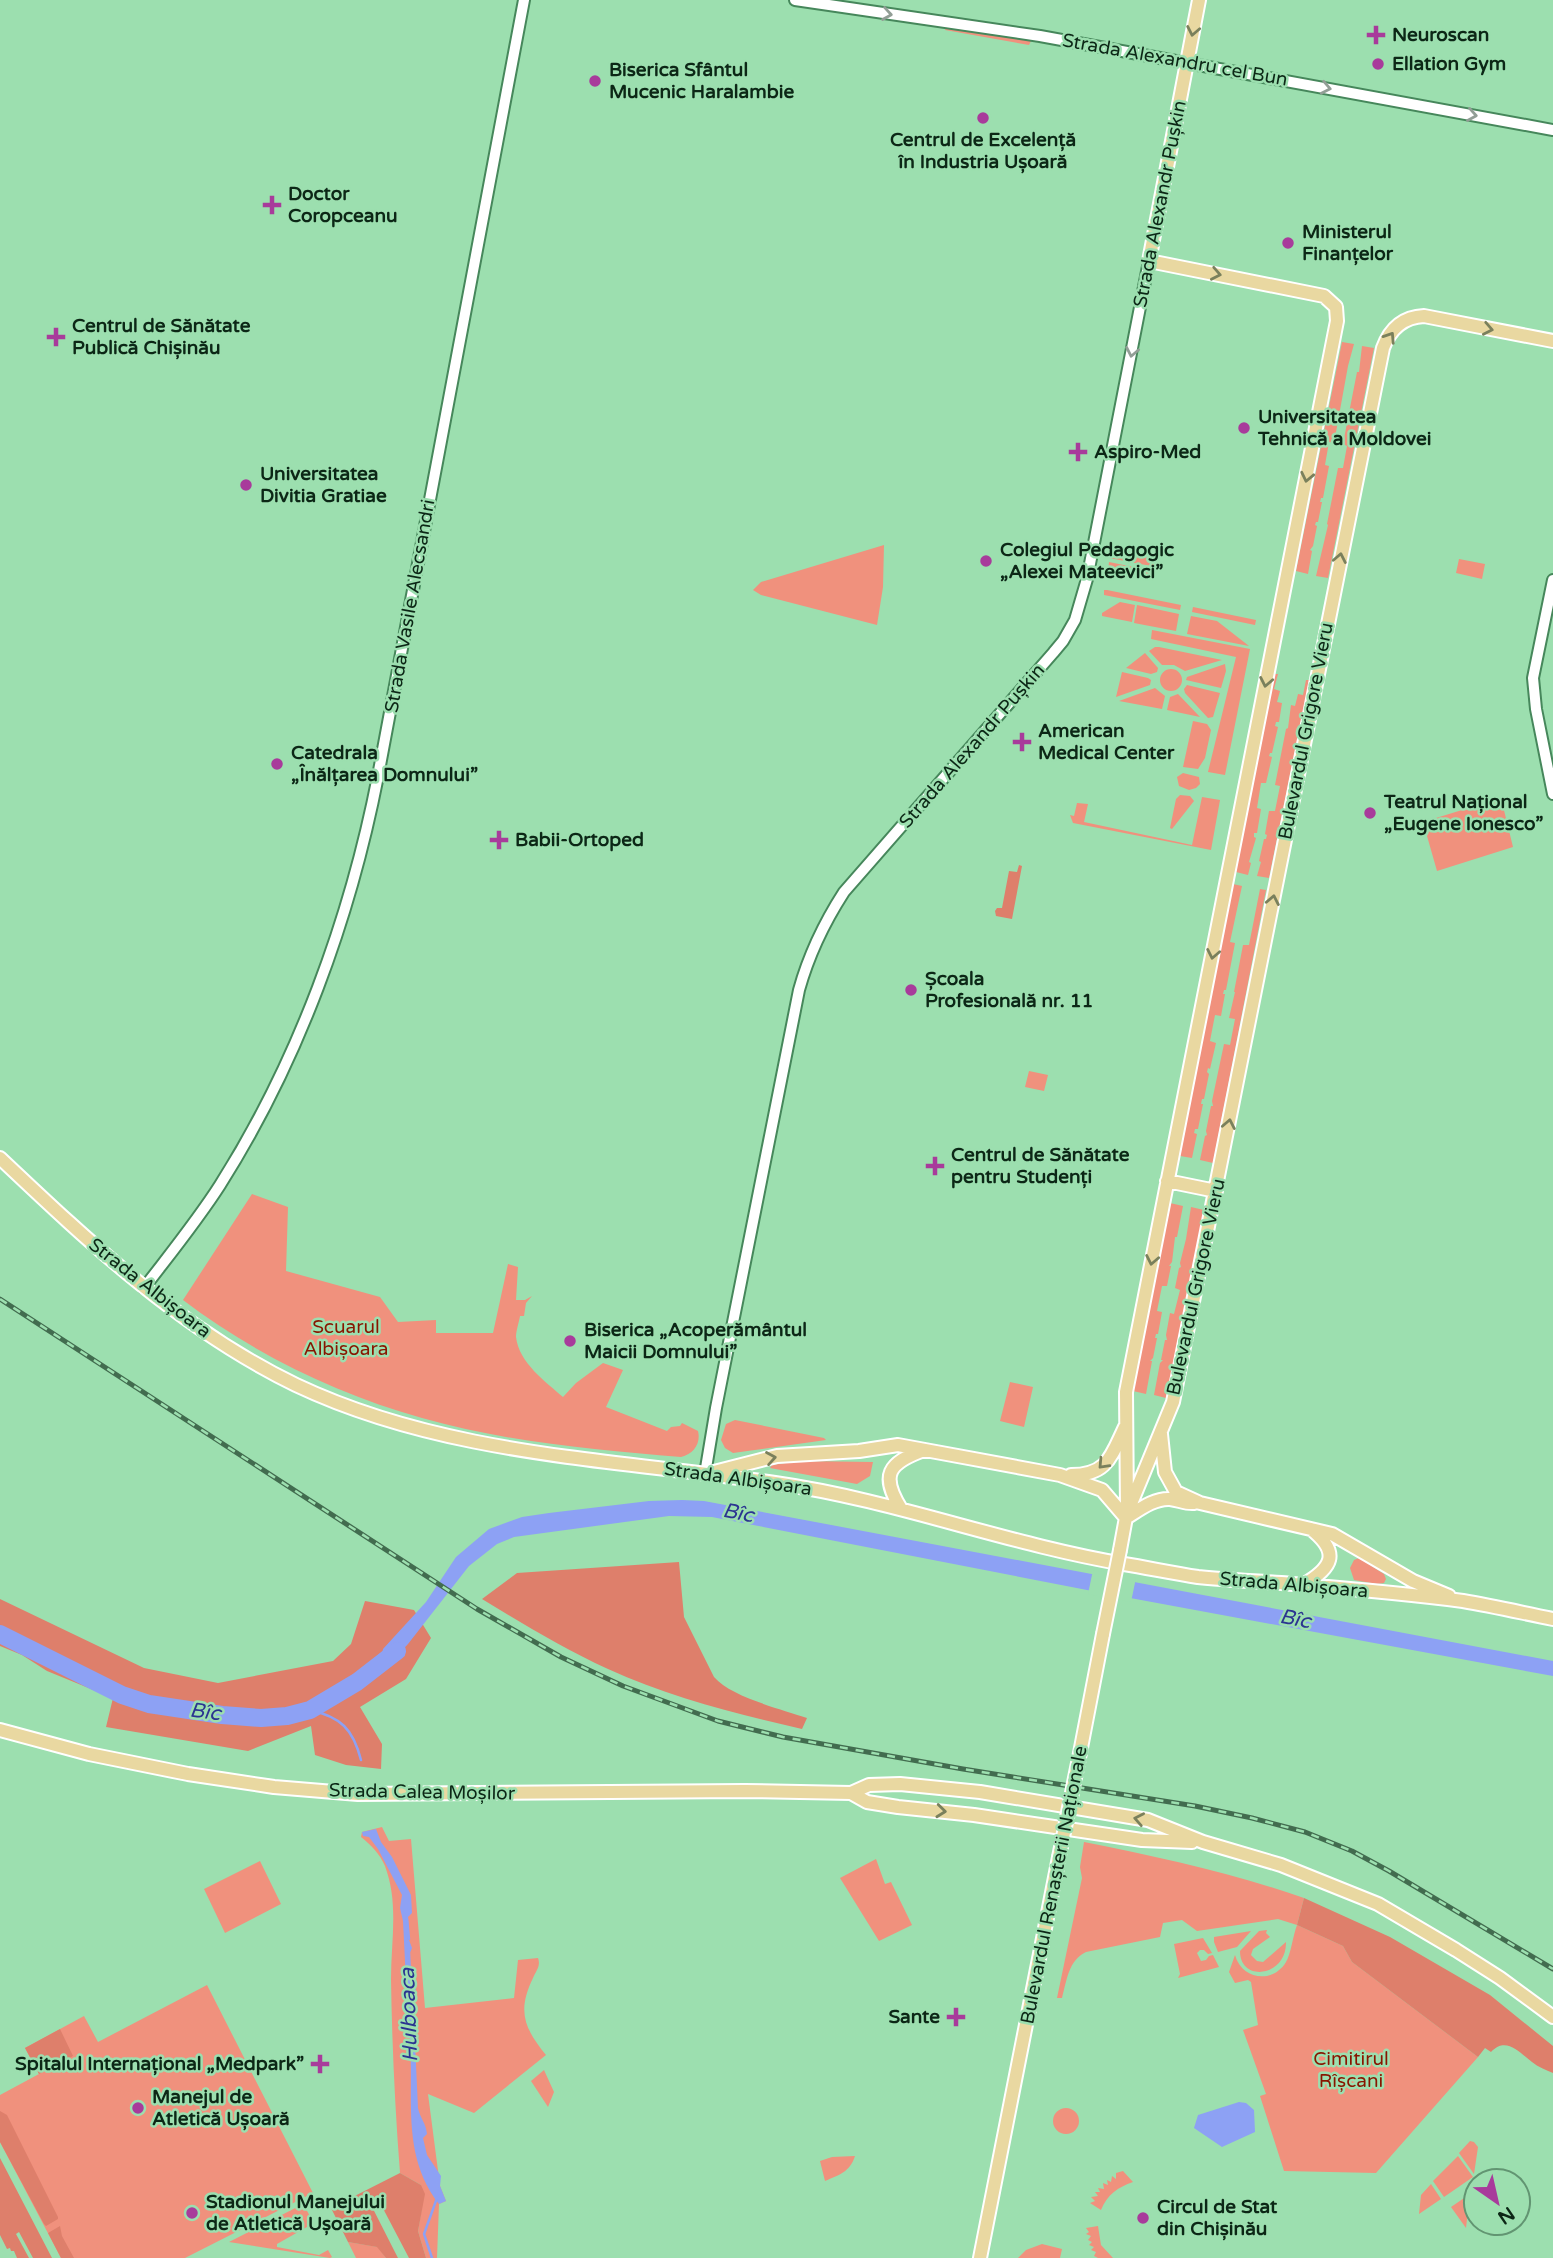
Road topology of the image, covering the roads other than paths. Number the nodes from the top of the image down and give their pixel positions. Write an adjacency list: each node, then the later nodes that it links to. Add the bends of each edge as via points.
1 (524, 0): 13 (main road, Strada Vasile Alecsandri, via 376,789 354,878 326,965 259,1116 210,1200)
2 (795, 0): 4 (main road, Strada Alexandru cel Bun, one-way to 4)
3 (1199, 0): 4 (main road, Strada Alexandr Pușkin, one-way to 4)
4 (1187, 62): 5 (main road, Strada Alexandru cel Bun, one-way to 5); 6 (main road, Strada Alexandr Pușkin)
5 (1553, 130)
6 (1149, 261): 11 (main road, one-way to 11, via 1327,298 1336,307 1337,321); 17 (main road, Strada Alexandr Pușkin, one-way to 17, via 1077,613 1063,640 844,892 813,947 799,990)
7 (1553, 341): 12 (main road, Bulevardul Grigore Vieru, one-way to 7, via 1383,348 1398,325 1424,316)
8 (1553, 580): 9 (main road, via 1533,693)
9 (1553, 794)
10 (0, 1158): 13 (main road, Strada Albișoara)
11 (1167, 1181): 12 (main road); 14 (main road, one-way to 14, via 1126,1392)
12 (1216, 1191): 15 (main road, Bulevardul Grigore Vieru, via 1173,1402)
13 (144, 1288): 17 (main road, Strada Albișoara, via 258,1365 344,1405 428,1432 507,1449)
14 (1126, 1424): 18 (main road, one-way to 18, via 1100,1470); 21 (main road)
15 (1161, 1430): 19 (main road, via 1168,1480 1176,1492); 21 (main road, Bulevardul Grigore Vieru)
16 (925, 1450): 17 (main road, one-way to 16, via 778,1456 898,1445); 18 (main road); 20 (main road, via 901,1460 888,1475)
17 (705, 1474): 20 (main road, Strada Albișoara, via 840,1494)
18 (1060, 1475): 21 (main road, via 1102,1490)
19 (1200, 1503): 21 (main road, via 1161,1500); 22 (main road)
20 (901, 1509): 23 (main road, Strada Albișoara, via 1082,1557 1199,1577)
21 (1127, 1515): 32 (main road, Bulevardul Renașterii Naționale, bridge)
22 (1308, 1528): 23 (main road, via 1321,1538 1330,1553 1329,1563); 24 (main road, via 1332,1534 1413,1581)
23 (1302, 1585): 24 (main road, Strada Albișoara)
24 (1462, 1601): 25 (main road, Strada Albișoara)
25 (1553, 1619)
26 (0, 1730): 28 (main road, Strada Calea Moșilor, via 188,1774 334,1792)
27 (901, 1784): 28 (main road, Strada Calea Moșilor, via 869,1785); 29 (main road); 30 (main road, Strada Calea Moșilor, one-way to 27, via 1148,1820)
28 (851, 1793): 29 (main road, Strada Calea Moșilor)
29 (898, 1807): 30 (main road, Strada Calea Moșilor, one-way to 30, via 1142,1840)
30 (1203, 1842): 31 (main road, Strada Calea Moșilor, via 1281,1865 1378,1903)
31 (1553, 2017)
32 (980, 2258)

